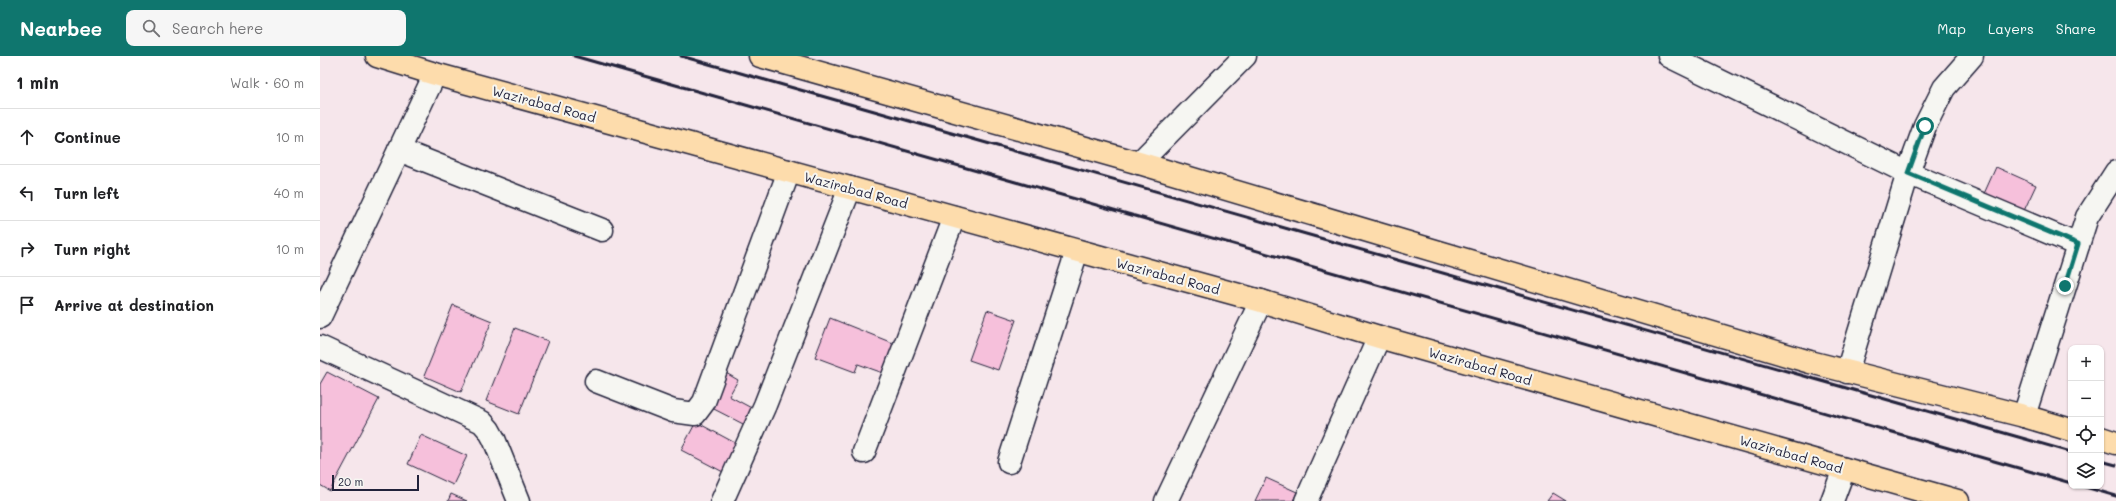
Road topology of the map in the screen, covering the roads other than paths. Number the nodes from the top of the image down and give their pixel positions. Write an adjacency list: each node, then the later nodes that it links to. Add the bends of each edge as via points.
1 (377, 56): 6 (highway, Wazirabad Road)
2 (760, 56): 8 (highway)
3 (1245, 56): 8 (street)
4 (1669, 56): 11 (street)
5 (1972, 56): 11 (street, via 1944,88 1925,126)
6 (435, 74): 7 (street); 9 (highway, Wazirabad Road)
7 (399, 150): 14 (street); 18 (street)
8 (1139, 163): 21 (highway)
9 (789, 172): 12 (highway, Wazirabad Road); 22 (street, via 704,402 695,414 673,411)
10 (2116, 172): 15 (street, via 2087,217)
11 (1908, 173): 15 (street); 21 (street)
12 (850, 188): 13 (highway, Wazirabad Road); 31 (street, via 765,405)
13 (954, 217): 16 (highway, Wazirabad Road); 27 (street)
14 (602, 230)
15 (2078, 244): 23 (street)
16 (1077, 251): 17 (highway, Wazirabad Road); 28 (street)
17 (1260, 301): 19 (highway, Wazirabad Road); 32 (street)
18 (320, 317)
19 (1379, 337): 29 (highway, Wazirabad Road); 33 (street)
20 (320, 347): 30 (street, via 482,422 494,439)
21 (1847, 372): 23 (highway)
22 (596, 381)
23 (2024, 416): 24 (highway)
24 (2068, 429)
25 (2104, 439): 26 (highway)
26 (2116, 443)
27 (864, 452)
28 (1009, 462)
29 (1844, 469): 34 (street); 35 (highway, Wazirabad Road)
30 (519, 501)
31 (722, 501)
32 (1166, 501)
33 (1306, 501)
34 (1832, 501)
35 (1958, 501)

